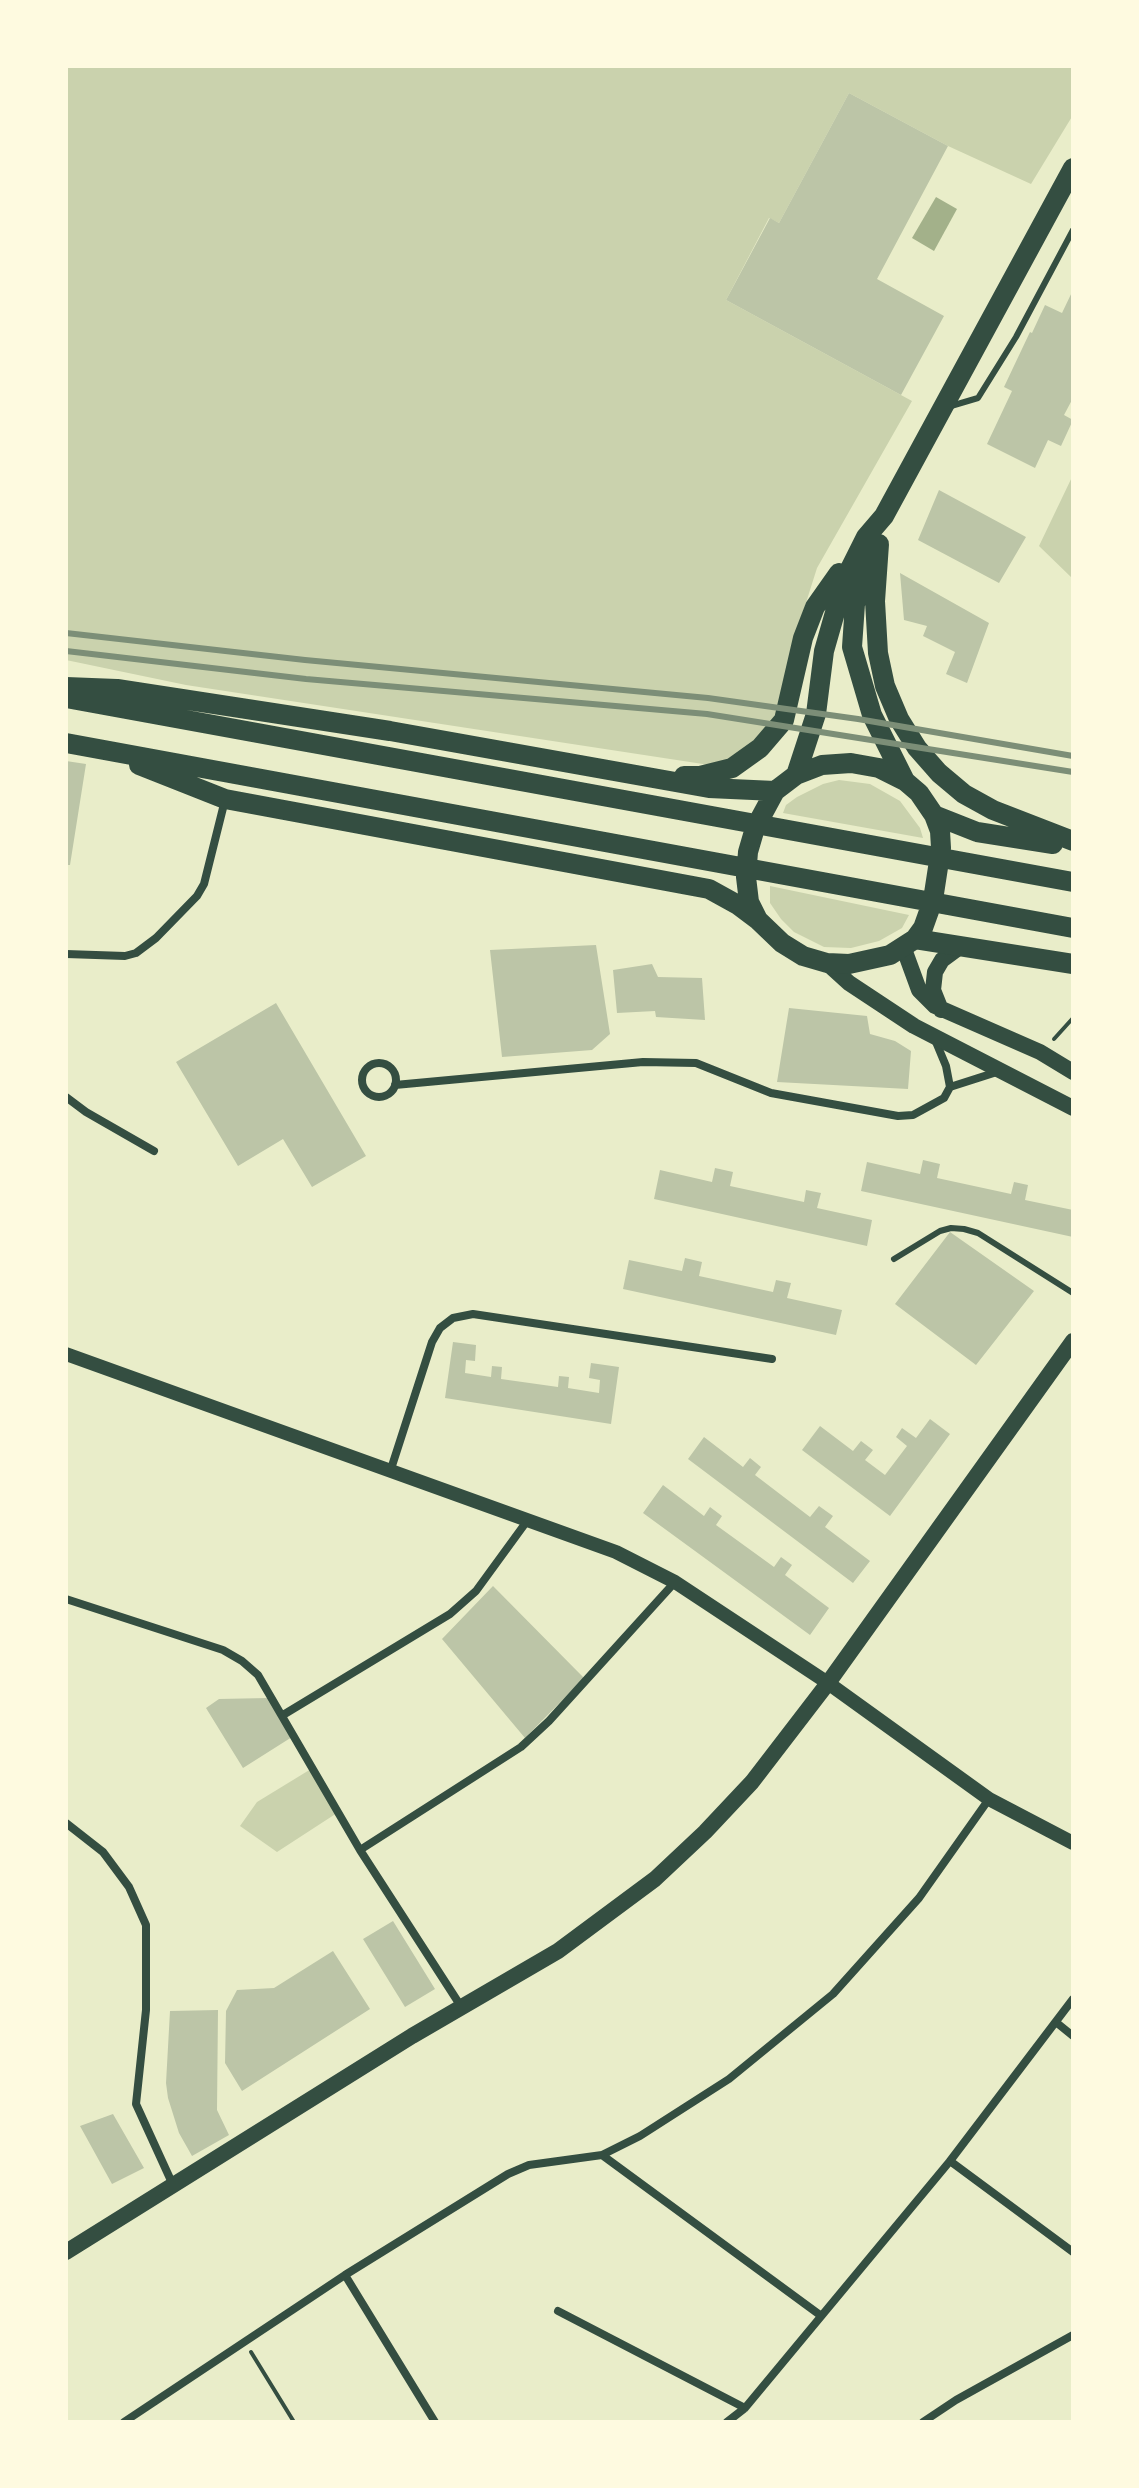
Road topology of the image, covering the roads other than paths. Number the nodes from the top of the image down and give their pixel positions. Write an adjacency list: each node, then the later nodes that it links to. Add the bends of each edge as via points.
1 (1073, 168): 3 (main road)
2 (1073, 230): 3 (lane, via 978,398)
3 (940, 410): 4 (main road)
4 (872, 540): 9 (main road, via 844,581 834,610 816,714); 10 (main road, via 815,607 784,720 760,748 732,768 700,776); 11 (main road, via 855,604 852,647 872,715); 15 (main road, via 878,653 885,686 917,748 964,794)
5 (66, 687): 10 (main road, via 117,689)
6 (66, 698): 16 (main road)
7 (66, 743): 8 (main road)
8 (94, 748): 13 (main road); 18 (main road)
9 (796, 775): 11 (main road, via 822,765 851,763 879,768); 12 (main road)
10 (654, 777): 12 (main road)
11 (905, 781): 14 (main road)
12 (771, 798): 17 (main road, via 748,852 746,877)
13 (225, 799): 17 (main road, via 709,889); 21 (street, via 204,884 156,938 125,956)
14 (934, 815): 15 (main road, via 977,832); 19 (main road, via 941,848 933,900)
15 (1073, 844)
16 (1073, 882)
17 (754, 911): 22 (main road, via 782,943)
18 (1073, 928)
19 (914, 939): 20 (main road); 22 (main road, via 872,961); 24 (main road, via 919,990)
20 (961, 946): 23 (main road); 24 (main road, via 935,972 933,990)
21 (66, 954)
22 (827, 963): 25 (main road, via 849,983)
23 (1073, 964)
24 (942, 1011): 27 (main road, via 1040,1052)
25 (932, 1035): 26 (main road); 29 (street)
26 (1002, 1071): 29 (street); 31 (main road)
27 (1073, 1072)
28 (395, 1085): 28 (street, via 393,1072 383,1064 371,1065 363,1075 364,1088 374,1096 387,1095); 29 (street, via 643,1062 696,1063 771,1093 898,1116 929,1108)
29 (950, 1087)
30 (66, 1097): 32 (street)
31 (1073, 1108)
32 (154, 1151)
33 (894, 1259): 34 (lane, via 940,1231 964,1229)
34 (1073, 1293)
35 (1073, 1341): 42 (main road)
36 (66, 1354): 38 (street)
37 (772, 1359): 38 (street, via 473,1314 453,1318 432,1342)
38 (390, 1472): 39 (street)
39 (527, 1521): 40 (street, via 616,1552); 43 (street, via 476,1591 450,1614)
40 (675, 1582): 42 (street); 47 (street, via 521,1747)
41 (66, 1599): 43 (street, via 223,1650 258,1675)
42 (828, 1683): 44 (street); 49 (main road, via 752,1782 655,1879 558,1951)
43 (283, 1715): 47 (street)
44 (989, 1799): 46 (street); 52 (street, via 919,1898 833,1994 729,2079)
45 (66, 1823): 54 (street, via 103,1852 129,1887 146,1925 146,2010 136,2104)
46 (1073, 1843)
47 (360, 1850): 49 (street)
48 (1073, 1999): 50 (street)
49 (462, 2008): 54 (main road)
50 (1057, 2023): 51 (street); 53 (street)
51 (1073, 2036)
52 (602, 2155): 57 (street, via 529,2165 508,2174); 59 (street)
53 (950, 2161): 56 (street); 59 (street)
54 (173, 2185): 55 (main road)
55 (66, 2252)
56 (1073, 2252)
57 (345, 2275): 62 (street); 63 (street)
58 (558, 2311): 61 (street)
59 (820, 2315): 61 (street)
60 (1073, 2335): 65 (street)
61 (745, 2408): 64 (street)
62 (124, 2422)
63 (435, 2422)
64 (727, 2422)
65 (923, 2422)

